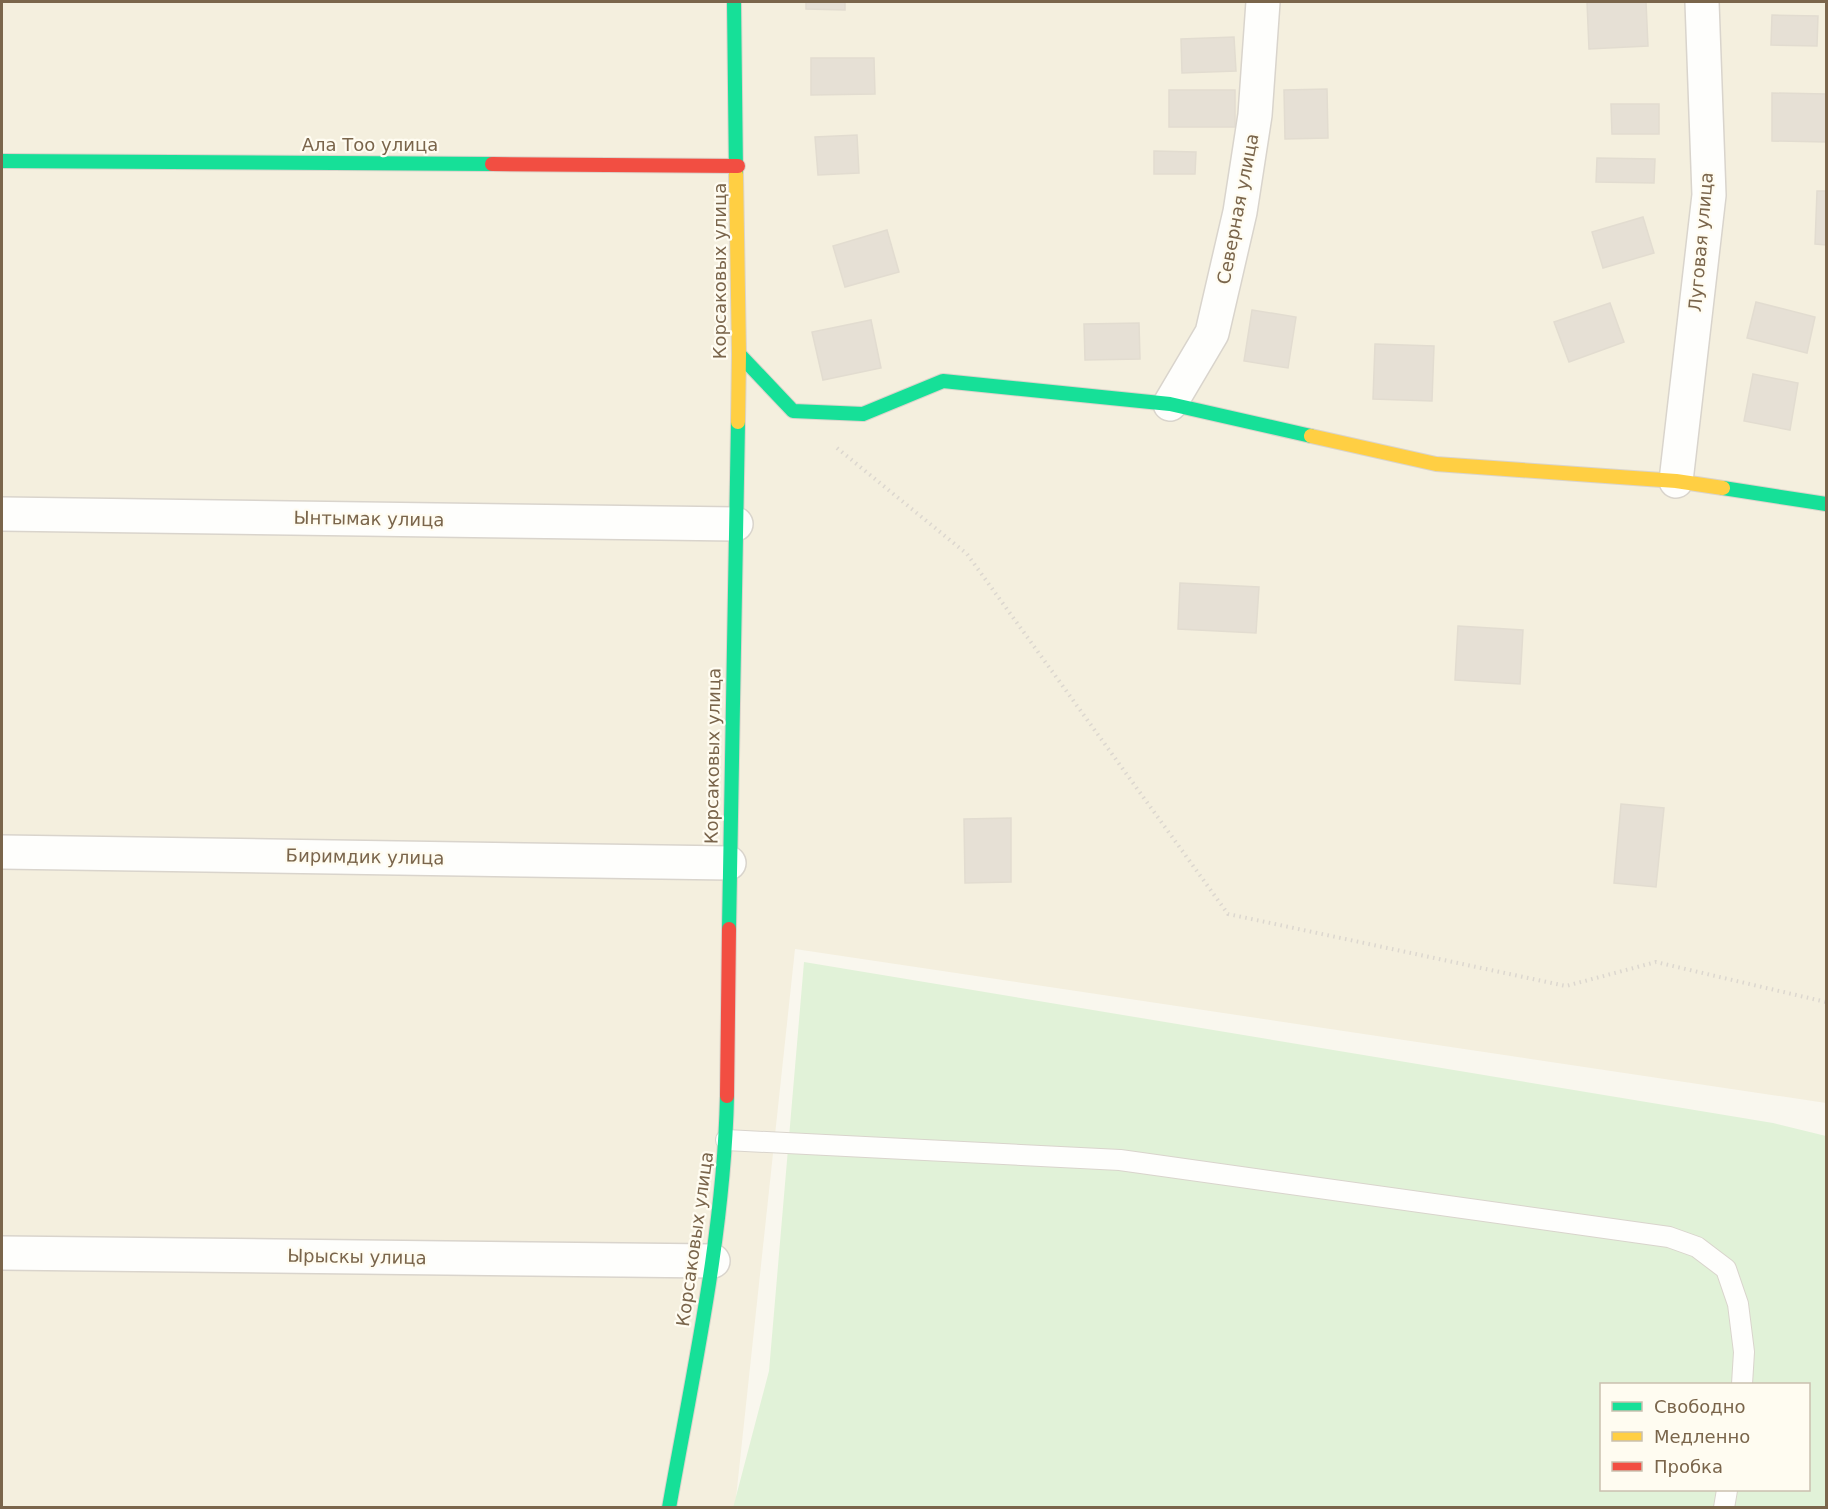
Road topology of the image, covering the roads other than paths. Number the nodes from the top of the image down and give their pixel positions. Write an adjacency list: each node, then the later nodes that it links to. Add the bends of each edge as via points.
1 (734, 2): 5 (street, Корсаковых улица)
2 (1263, 2): 7 (street, Северная улица, via 1255,115 1240,212 1212,333)
3 (1702, 2): 8 (street, Луговая улица, via 1709,195)
4 (2, 161): 5 (street, Ала Тоо улица)
5 (738, 166): 6 (street, Корсаковых улица)
6 (739, 354): 7 (street, via 793,411 863,414 943,381); 11 (street, Корсаковых улица)
7 (1170, 404): 8 (street, via 1436,464)
8 (1676, 481): 9 (street)
9 (1827, 504)
10 (2, 514): 11 (street, Ынтымак улица)
11 (736, 524): 13 (street, Корсаковых улица)
12 (2, 852): 13 (street, Биримдик улица)
13 (729, 863): 14 (street, Корсаковых улица)
14 (726, 1140): 16 (street, Корсаковых улица); 17 (lane, via 1120,1160 1669,1237 1697,1247 1726,1269 1738,1304 1744,1352)
15 (2, 1253): 16 (street, Ырыскы улица)
16 (713, 1262): 19 (street, Корсаковых улица)
17 (1742, 1383)
18 (1727, 1491): 20 (lane)
19 (669, 1508)
20 (1724, 1508)

